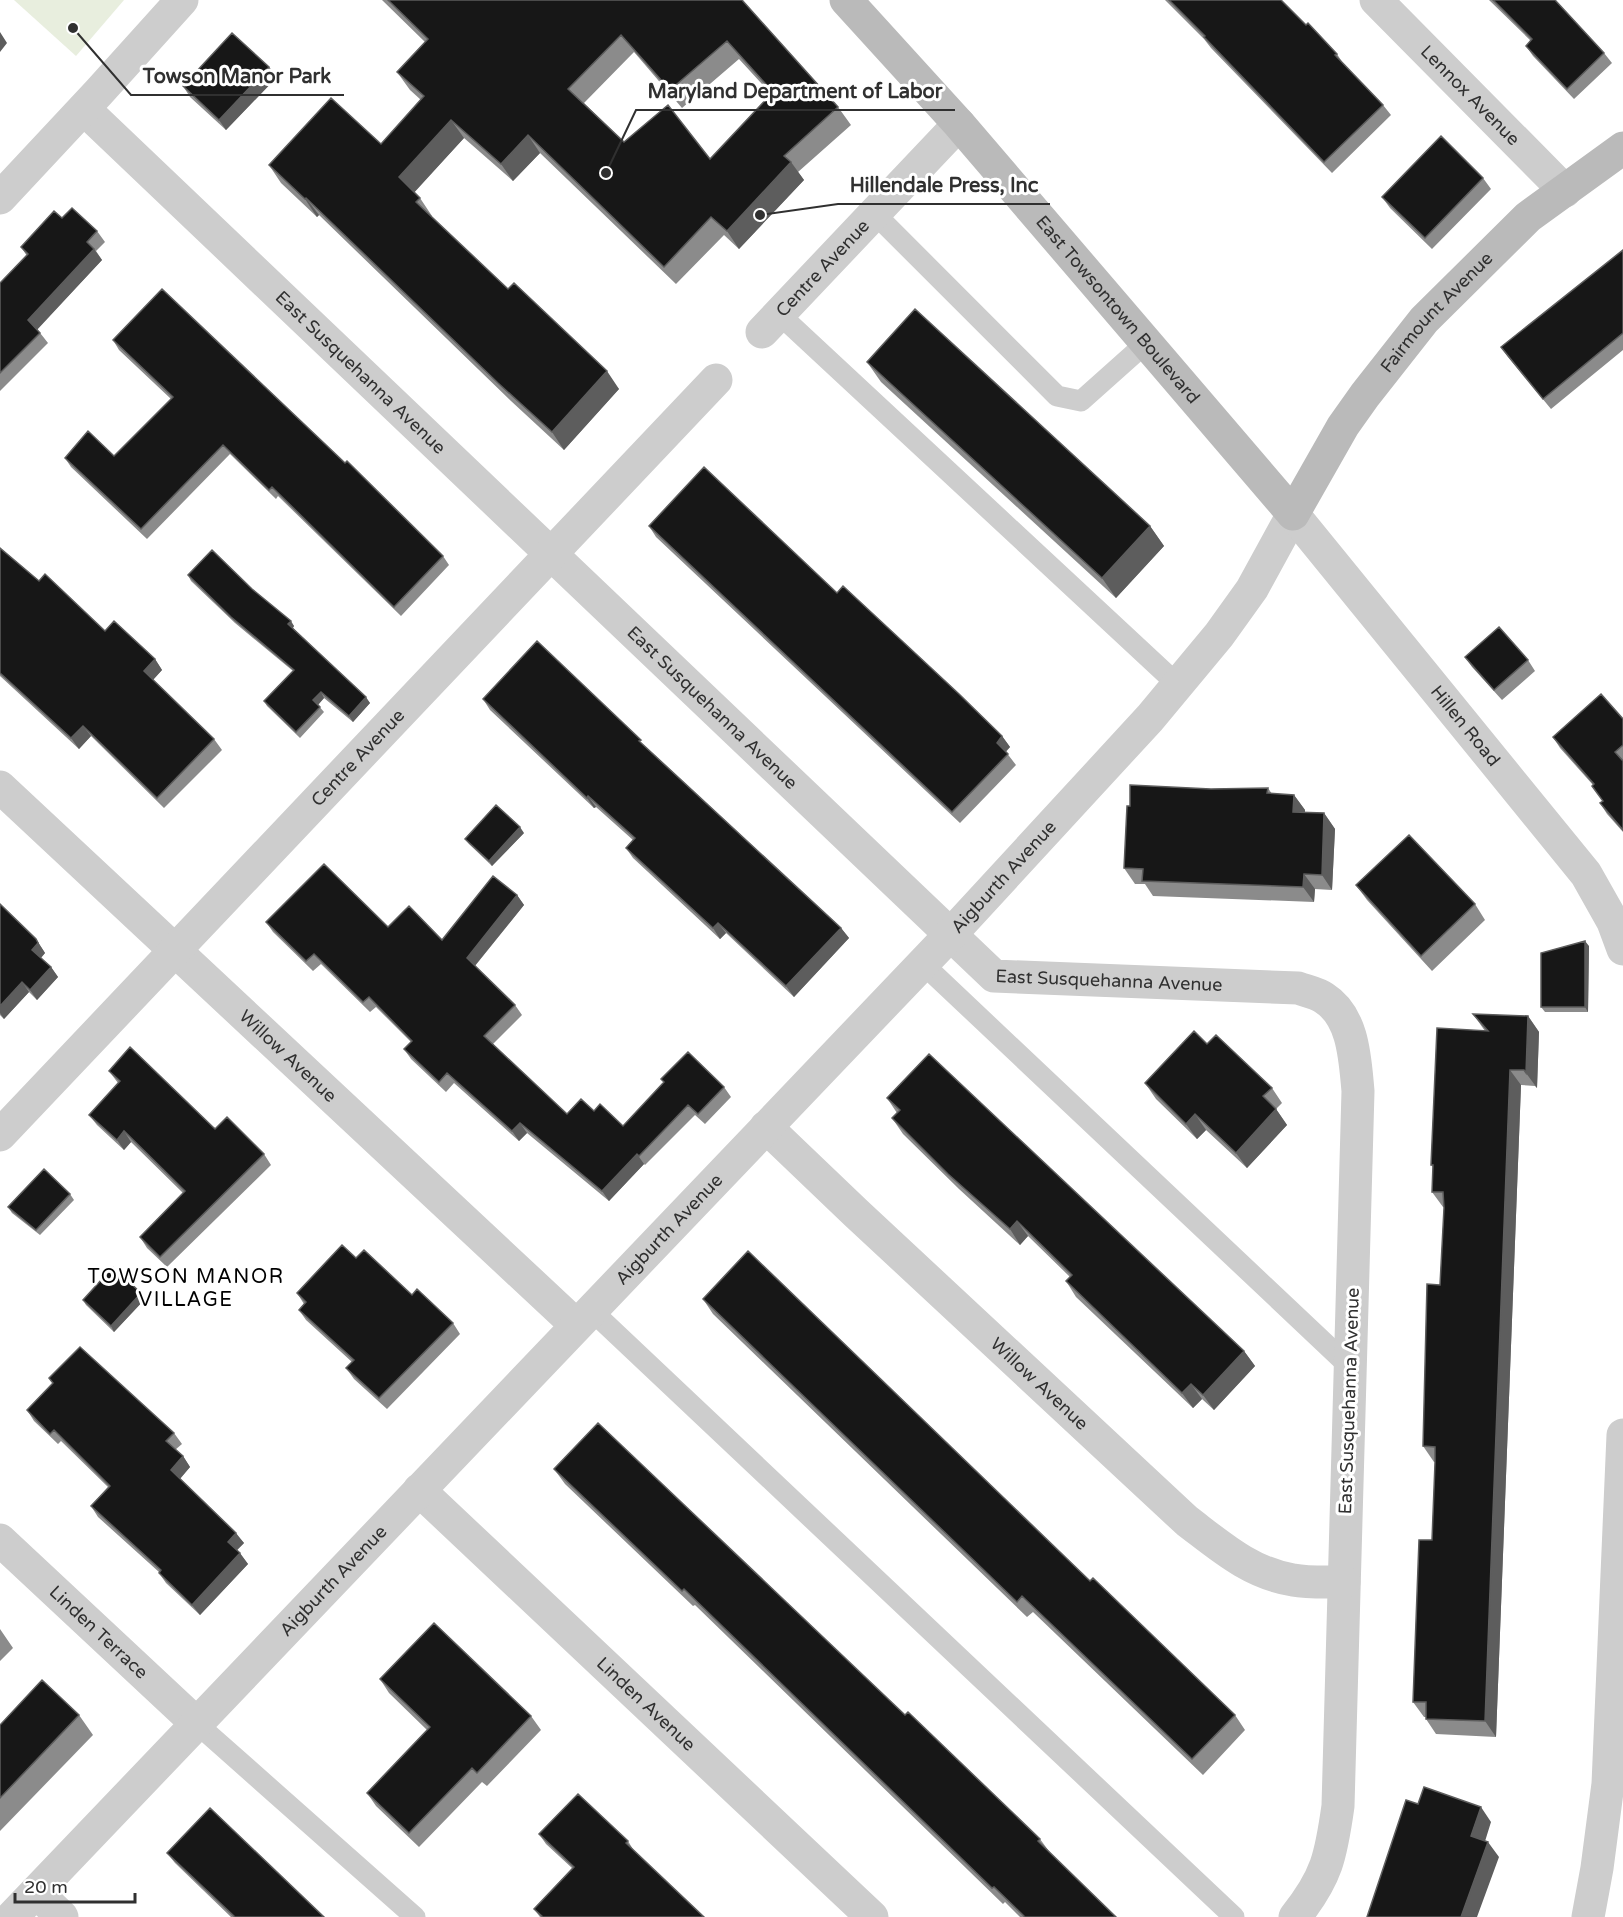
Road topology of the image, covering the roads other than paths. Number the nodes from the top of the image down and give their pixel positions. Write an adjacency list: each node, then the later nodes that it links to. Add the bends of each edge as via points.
1 (182, 0): 4 (street)
2 (846, 0): 5 (main road, East Towsontown Boulevard)
3 (1376, 0): 7 (street, Lennox Avenue)
4 (84, 108): 8 (street); 14 (street, East Susquehanna Avenue)
5 (959, 124): 9 (street, Centre Avenue); 11 (main road, East Towsontown Boulevard)
6 (1623, 148): 7 (main road, Fairmount Avenue)
7 (1565, 190): 13 (main road, Fairmount Avenue, via 1528,217 1424,320 1343,426)
8 (0, 198)
9 (874, 213): 10 (street, Centre Avenue); 11 (lane, via 1057,396 1081,401)
10 (770, 323): 15 (lane)
11 (1146, 343): 13 (main road, East Towsontown Boulevard)
12 (716, 380): 14 (street, Centre Avenue)
13 (1293, 514): 15 (street, Aigburth Avenue, via 1252,589); 18 (street, Hillen Road, via 1586,874)
14 (551, 553): 17 (street, East Susquehanna Avenue); 19 (street, Centre Avenue)
15 (1178, 685): 17 (street, Aigburth Avenue)
16 (0, 787): 19 (street, Willow Avenue)
17 (951, 934): 20 (street, Aigburth Avenue); 24 (street, East Susquehanna Avenue, via 994,976 1254,984 1298,988 1325,998 1343,1018 1353,1046 1358,1091)
18 (1623, 949)
19 (175, 950): 22 (street, Centre Avenue); 23 (street, Willow Avenue)
20 (922, 963): 21 (street, Aigburth Avenue); 24 (lane)
21 (766, 1127): 23 (street, Aigburth Avenue); 28 (street, Willow Avenue, via 1187,1521 1255,1569 1295,1580)
22 (0, 1135)
23 (584, 1317): 26 (street, Aigburth Avenue); 36 (lane)
24 (1350, 1368): 28 (street, East Susquehanna Avenue)
25 (1623, 1435): 29 (street)
26 (419, 1490): 30 (street, Aigburth Avenue); 35 (street, Linden Avenue)
27 (0, 1540): 30 (street, Linden Terrace)
28 (1344, 1582): 37 (street, East Susquehanna Avenue, via 1338,1806 1332,1850 1312,1896)
29 (1617, 1692): 38 (street, via 1598,1868)
30 (196, 1723): 31 (street, Aigburth Avenue); 34 (lane)
31 (36, 1892): 32 (street, Aigburth Avenue); 33 (street)
32 (12, 1917)
33 (62, 1917)
34 (415, 1917)
35 (872, 1917)
36 (1234, 1917)
37 (1295, 1917)
38 (1588, 1917)

